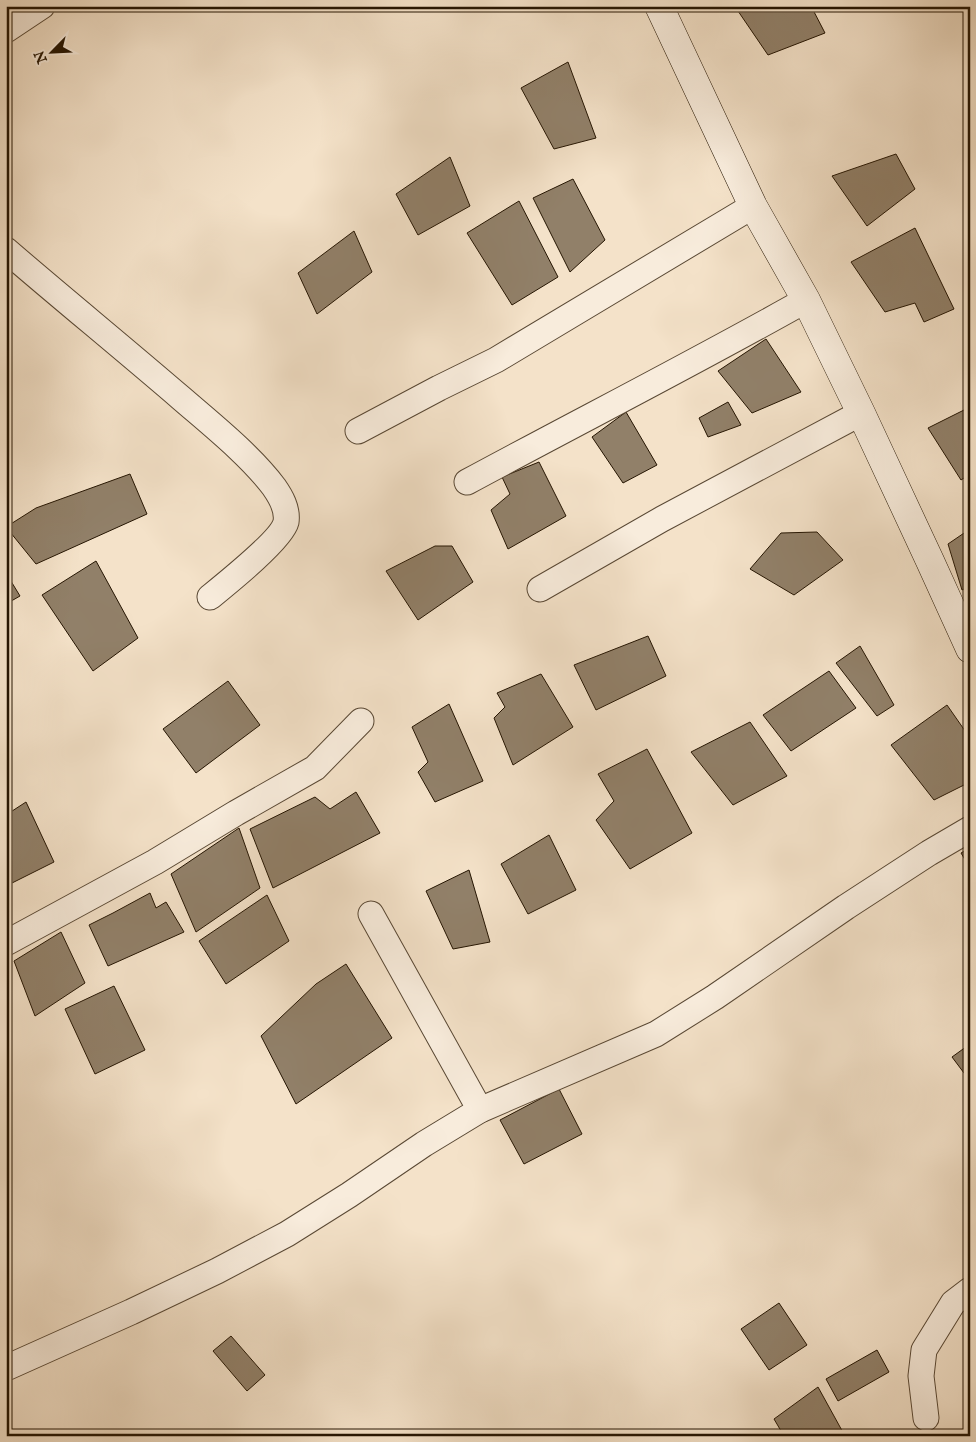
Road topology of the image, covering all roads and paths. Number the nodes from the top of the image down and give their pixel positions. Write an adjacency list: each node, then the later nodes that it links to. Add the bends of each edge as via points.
1 (42, 6): 3 (street)
2 (659, 6): 4 (street)
3 (6, 30)
4 (753, 206): 6 (street); 8 (street, via 496,360)
5 (6, 250): 11 (street, via 214,426 255,465 285,505 286,522 279,534)
6 (806, 300): 7 (street); 9 (street)
7 (861, 413): 10 (street, via 662,519); 12 (street)
8 (358, 431)
9 (467, 482)
10 (540, 589)
11 (210, 597)
12 (970, 649)
13 (360, 721): 16 (street, via 315,768)
14 (970, 829): 17 (street, via 656,1034)
15 (371, 914): 17 (street)
16 (6, 944)
17 (480, 1110): 19 (street, via 287,1234 199,1279)
18 (970, 1290): 20 (street, via 953,1303 924,1350 921,1376)
19 (6, 1368)
20 (926, 1418)

